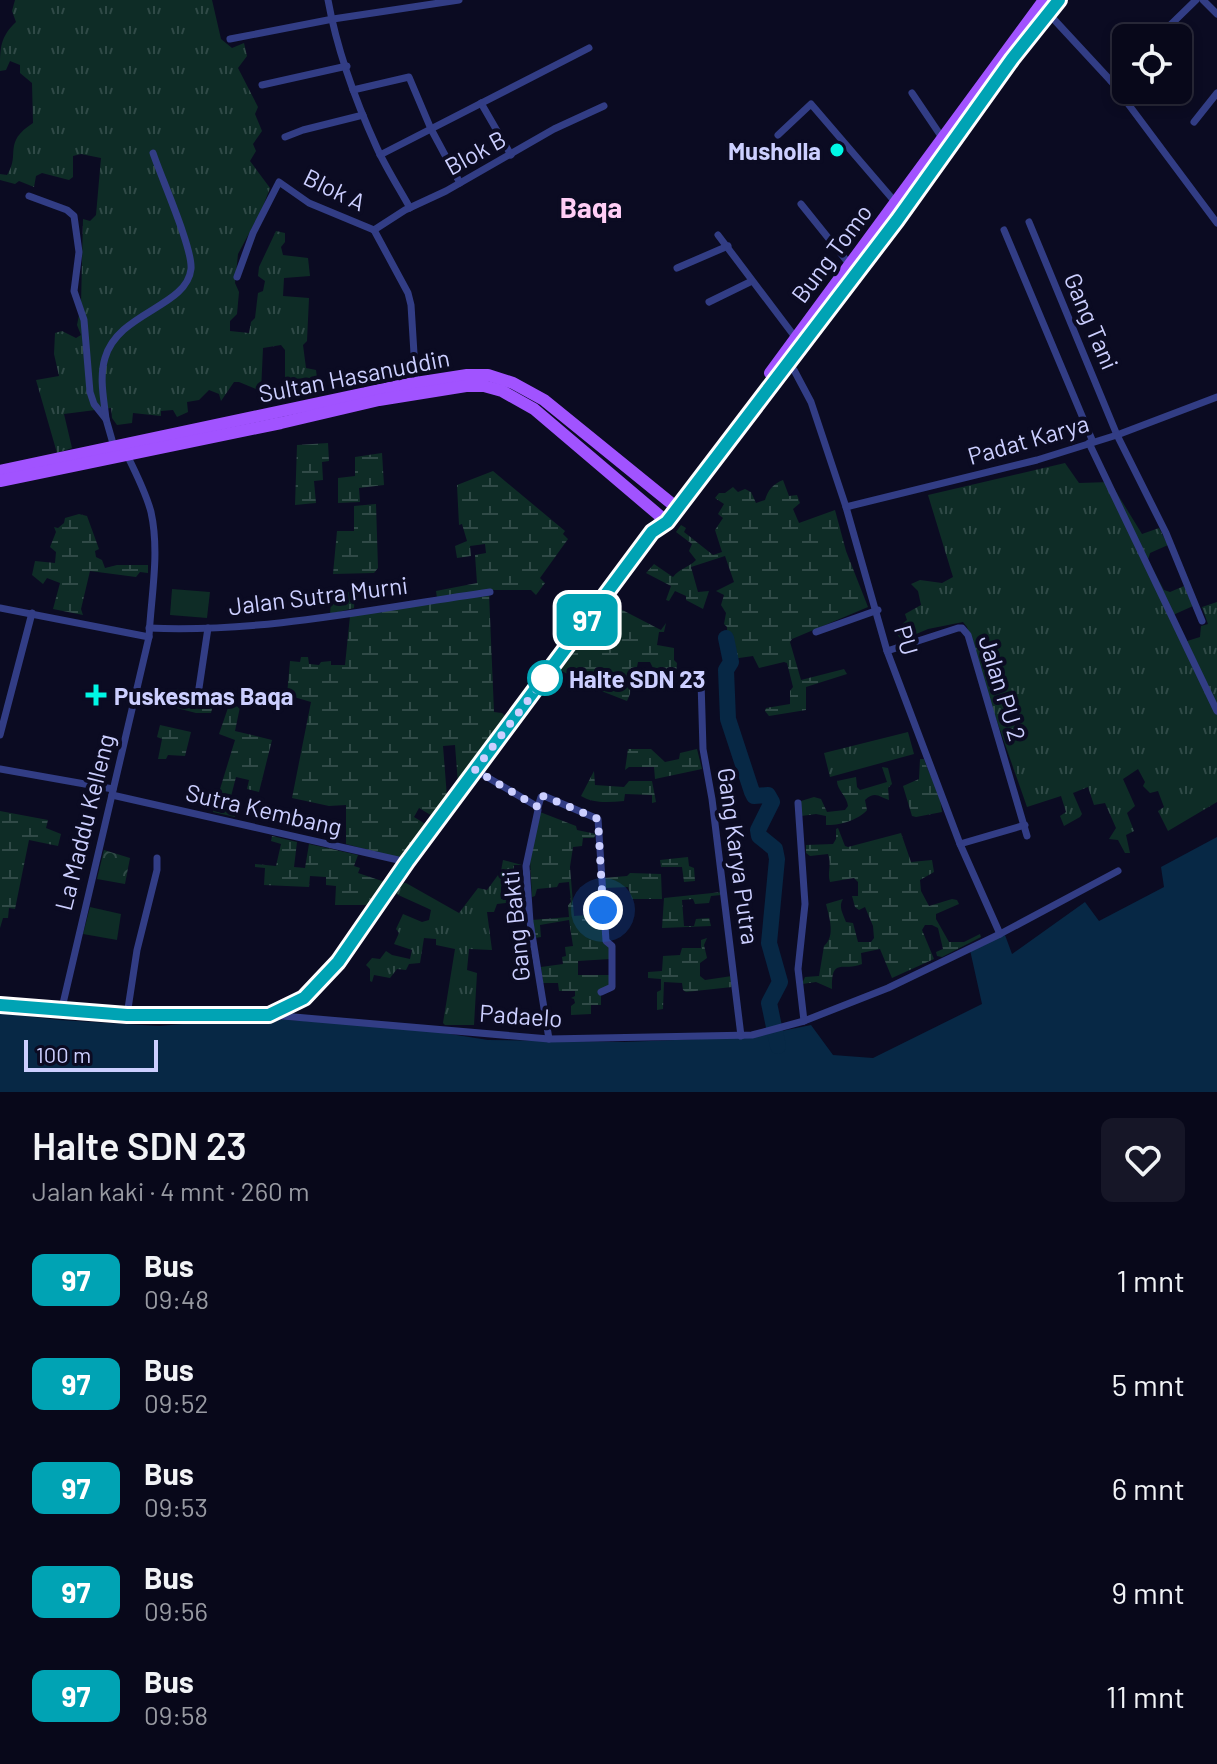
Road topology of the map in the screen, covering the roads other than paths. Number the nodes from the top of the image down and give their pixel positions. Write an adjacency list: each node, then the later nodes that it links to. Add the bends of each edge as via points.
1 (328, 0): 8 (street)
2 (459, 0): 8 (street)
3 (1059, 0): 6 (main road, Bung Tomo)
4 (1196, 0): 9 (street)
5 (1203, 0): 7 (street)
6 (1044, 6): 13 (street); 25 (main road, Bung Tomo); 29 (main road, Bung Tomo)
7 (1217, 14)
8 (333, 19): 10 (street); 12 (street)
9 (1171, 24)
10 (230, 39)
11 (589, 48): 18 (street)
12 (347, 66): 14 (street); 15 (street)
13 (1111, 81): 36 (street)
14 (262, 85)
15 (353, 90): 20 (street); 22 (street, via 409,77)
16 (912, 93): 25 (street)
17 (1217, 93): 21 (street)
18 (481, 103): 22 (street); 28 (street)
19 (604, 106): 28 (street, Blok B)
20 (363, 115): 24 (street); 27 (street)
21 (1194, 122)
22 (431, 129): 27 (street); 30 (street)
23 (778, 135): 32 (street, via 811,104)
24 (285, 137)
25 (943, 139): 29 (main road, Bung Tomo)
26 (153, 153): 50 (street, via 191,269 181,291 120,332 108,348 102,368)
27 (380, 155): 34 (street)
28 (511, 155): 30 (street, Blok B)
29 (920, 179): 32 (main road, Bung Tomo); 47 (main road, Bung Tomo)
30 (460, 183): 34 (street, Blok B)
31 (29, 196): 50 (street, via 74,216 79,252 74,291 84,320 90,392)
32 (896, 203): 41 (main road, Bung Tomo)
33 (801, 204): 41 (street)
34 (412, 207): 37 (street, Blok B)
35 (1029, 222): 52 (street, Gang Tani)
36 (1217, 223)
37 (374, 230): 43 (street, Blok A, via 309,203 279,182); 48 (street, via 408,293)
38 (1004, 230): 54 (street)
39 (718, 235): 40 (street)
40 (728, 246): 42 (street); 44 (street)
41 (850, 265): 46 (main road, Bung Tomo)
42 (677, 268)
43 (237, 277)
44 (752, 281): 45 (street); 46 (street)
45 (709, 302)
46 (795, 337): 47 (main road, Bung Tomo)
47 (785, 359): 61 (main road, Bung Tomo); 62 (street, PU, via 811,402)
48 (416, 389): 51 (main road, Sultan Hasanuddin, via 467,375 488,375 544,400); 53 (main road, Sultan Hasanuddin, via 484,386 502,391); 55 (main road, Sultan Hasanuddin); 56 (main road, Sultan Hasanuddin)
49 (1217, 397): 52 (street, Padat Karya)
50 (106, 419): 55 (street)
51 (577, 427): 53 (main road); 59 (main road, Sultan Hasanuddin)
52 (1117, 435): 54 (street, Padat Karya); 68 (street, Gang Tani)
53 (568, 437): 60 (main road, Sultan Hasanuddin)
54 (1091, 442): 62 (street, Padat Karya); 77 (street)
55 (114, 447): 57 (main road, Sultan Hasanuddin)
56 (127, 455): 58 (main road, Sultan Hasanuddin); 70 (street, La Maddu Kelleng, via 152,516)
57 (0, 471)
58 (0, 481)
59 (648, 486): 60 (main road); 61 (main road, Sultan Hasanuddin)
60 (638, 498): 63 (main road, Sultan Hasanuddin)
61 (675, 506): 63 (main road, Bung Tomo)
62 (846, 507): 66 (street, PU)
63 (664, 519): 80 (street, Bung Tomo)
64 (490, 592): 69 (street, Jalan Sutra Murni, via 294,622)
65 (0, 608): 67 (street, Jalan Sutra Murni)
66 (878, 610): 71 (street); 72 (street, PU)
67 (32, 613): 70 (street, Jalan Sutra Murni); 76 (street)
68 (1202, 621)
69 (208, 628): 70 (street, Jalan Sutra Murni); 74 (street)
70 (149, 632): 81 (street, La Maddu Kelleng)
71 (816, 632)
72 (887, 651): 84 (street, Jalan PU 2, via 958,628 968,635); 86 (street, PU)
73 (701, 681): 97 (street, Gang Karya Putra, via 703,749)
74 (199, 688)
75 (0, 703): 76 (street)
76 (9, 704): 78 (street)
77 (1217, 711)
78 (0, 735)
79 (0, 769): 81 (street, Sutra Kembang)
80 (475, 770): 83 (street); 88 (street, Bung Tomo)
81 (112, 792): 88 (street, Sutra Kembang); 93 (street, La Maddu Kelleng)
82 (798, 803): 96 (street, via 805,894 798,984)
83 (538, 808): 91 (street, via 544,796 599,821 606,941 612,946 612,987); 98 (street, Gang Bakti, via 526,866)
84 (1025, 825): 85 (street, Jalan PU 2); 86 (street)
85 (1027, 836)
86 (960, 844): 90 (street, PU)
87 (157, 858): 94 (street)
88 (407, 862): 95 (street, Bung Tomo, via 316,987 294,1005)
89 (1118, 871): 90 (street, Padaelo)
90 (1000, 934): 96 (street, Padaelo)
91 (601, 992)
92 (0, 1005): 93 (street, Bung Tomo)
93 (61, 1012): 94 (street, Bung Tomo)
94 (127, 1015): 95 (street, Bung Tomo)
95 (269, 1015): 98 (street, Padaelo)
96 (804, 1021): 97 (street, Padaelo)
97 (741, 1036): 98 (street, Padaelo)
98 (549, 1039)

